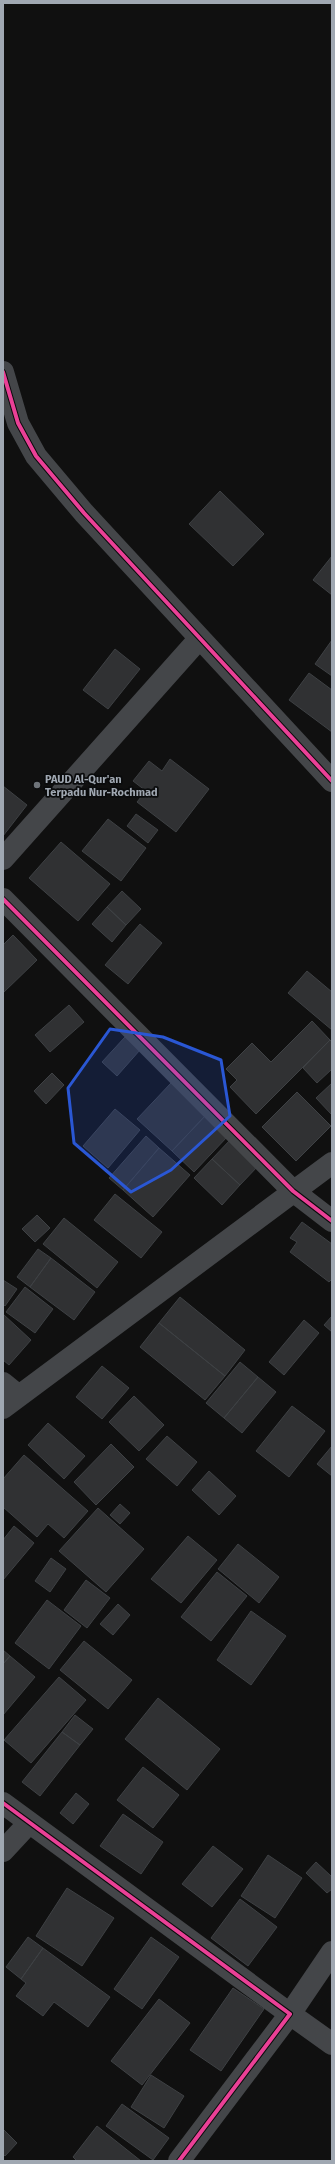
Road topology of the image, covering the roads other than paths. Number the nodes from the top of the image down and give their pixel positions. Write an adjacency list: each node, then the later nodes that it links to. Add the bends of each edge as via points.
1 (3, 372): 2 (street, via 18,423 36,456 84,513)
2 (199, 639): 3 (street); 4 (street)
3 (332, 781)
4 (3, 860)
5 (3, 899): 7 (street)
6 (332, 1163): 7 (street)
7 (293, 1191): 8 (street); 9 (street)
8 (332, 1221)
9 (8, 1396)
10 (3, 1803): 11 (street)
11 (29, 1823): 12 (street); 14 (street)
12 (3, 1851)
13 (332, 1952): 14 (street)
14 (290, 2014): 15 (street); 16 (street)
15 (332, 2044)
16 (179, 2161)

